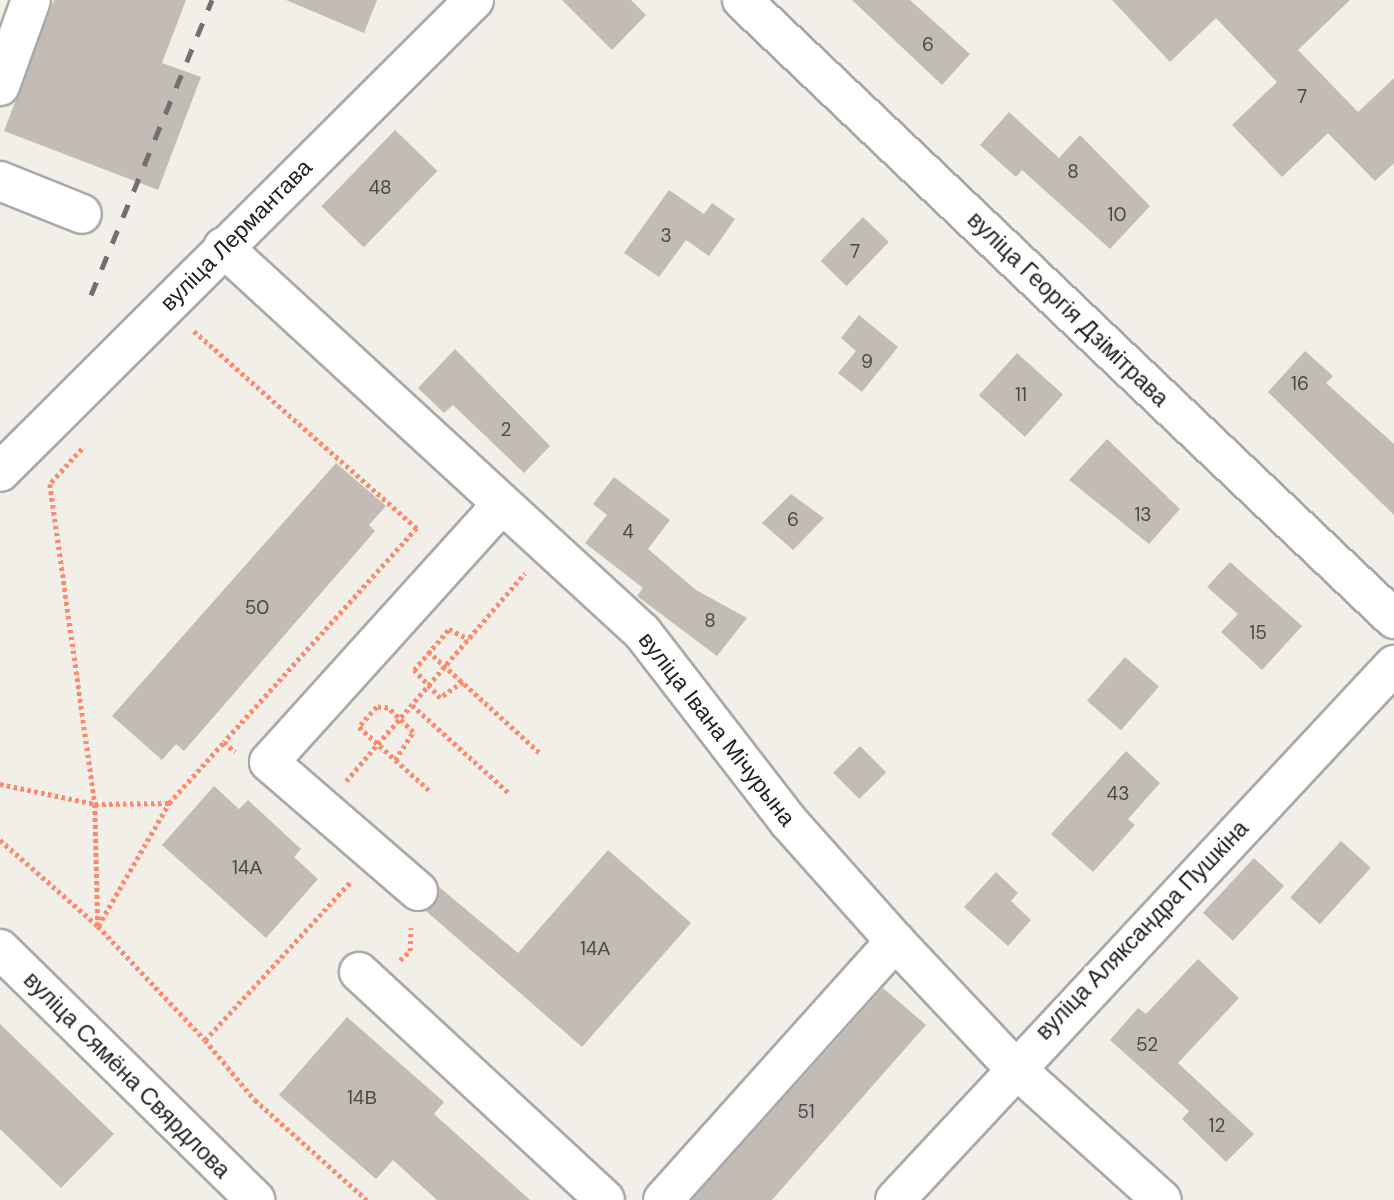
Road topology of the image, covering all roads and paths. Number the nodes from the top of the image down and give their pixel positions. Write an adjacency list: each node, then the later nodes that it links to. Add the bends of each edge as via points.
1 (31, 0): 4 (street)
2 (474, 0): 7 (street, вуліца Лермантава)
3 (742, 0): 13 (street, вуліца Георгія Дзімітрава)
4 (0, 86)
5 (0, 181): 6 (street)
6 (82, 214)
7 (223, 247): 10 (street, вуліца Лермантава); 11 (street, вуліца Івана Мічурына)
8 (180, 336): 22 (path, via 188,326 416,528)
9 (85, 445): 31 (path, via 50,484)
10 (0, 472)
11 (500, 506): 12 (street, вуліца Івана Мічурына); 32 (street, via 269,762)
12 (546, 548): 14 (path); 37 (street, вуліца Івана Мічурына, via 650,641 789,822)
13 (1394, 619)
14 (469, 639): 15 (path, via 449,629); 17 (path)
15 (428, 651): 17 (path); 19 (path, via 414,673)
16 (1394, 665): 41 (street, вуліца Аляксандра Пушкіна)
17 (445, 666): 18 (path); 19 (path)
18 (463, 682): 19 (path, via 443,699); 24 (path)
19 (426, 687): 20 (path)
20 (412, 705): 21 (path); 29 (path)
21 (400, 719): 23 (path); 23 (path, via 388,708 374,710 359,727); 26 (path, via 412,739)
22 (224, 742): 25 (path); 30 (path)
23 (377, 744): 26 (path); 32 (path)
24 (540, 753)
25 (244, 759)
26 (395, 760): 28 (path)
27 (0, 784): 31 (path)
28 (429, 790)
29 (508, 792)
30 (169, 803): 31 (path); 36 (path)
31 (95, 804): 36 (path)
32 (323, 808): 35 (street)
33 (0, 839): 36 (path)
34 (356, 875): 40 (path)
35 (415, 904): 39 (path, via 410,951)
36 (98, 926): 40 (path)
37 (895, 942): 41 (street, вуліца Івана Мічурына); 45 (street)
38 (0, 949): 42 (street, вуліца Сямёна Свярдлова)
39 (367, 979): 44 (street)
40 (205, 1040): 43 (path, via 255,1100)
41 (1013, 1066): 46 (street, вуліца Аляксандра Пушкіна); 47 (street, вуліца Івана Мічурына)
42 (255, 1200)
43 (367, 1200)
44 (605, 1200)
45 (663, 1200)
46 (895, 1200)
47 (1162, 1200)

